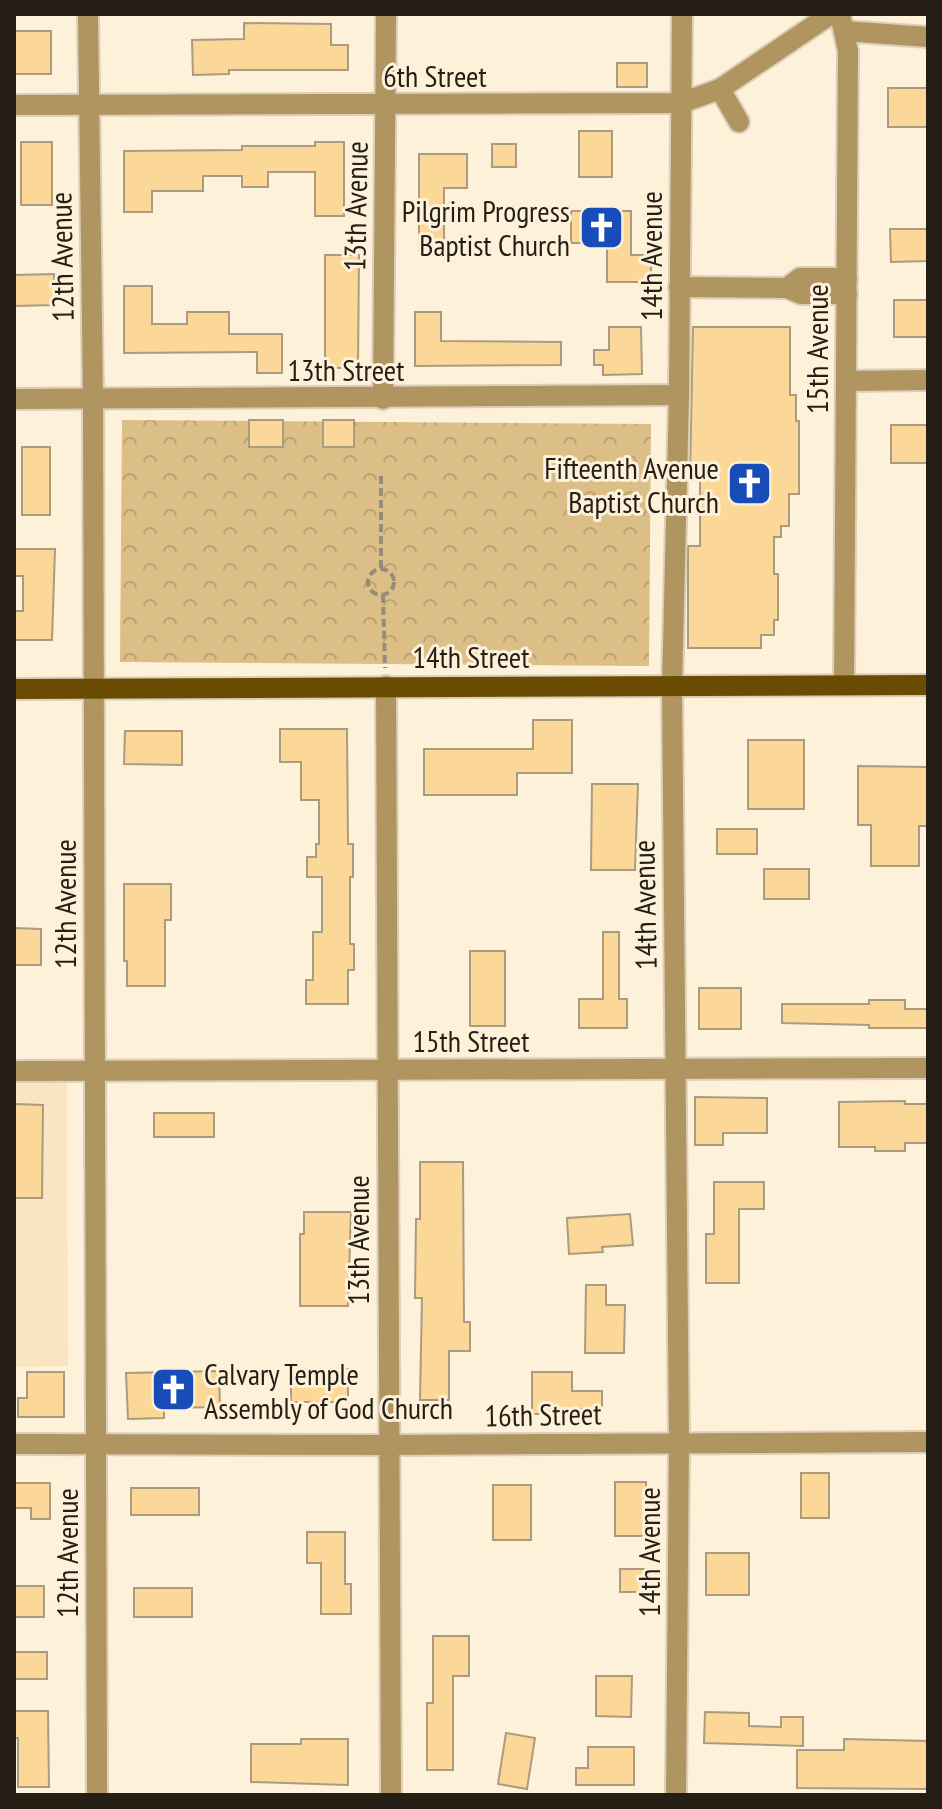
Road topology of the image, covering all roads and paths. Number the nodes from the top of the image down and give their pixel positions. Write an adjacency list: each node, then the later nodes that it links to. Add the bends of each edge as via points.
1 (88, 14): 8 (street, 12th Avenue)
2 (386, 14): 10 (street, 13th Avenue)
3 (682, 14): 7 (street, 14th Avenue)
4 (838, 20): 5 (street); 6 (street, 6th Street); 12 (street, 15th Avenue, via 848,51)
5 (928, 37)
6 (720, 89): 7 (street, 6th Street); 11 (street)
7 (681, 103): 10 (street, 6th Street); 13 (street, 14th Avenue)
8 (88, 104): 9 (street, 6th Street); 10 (street, 6th Street); 18 (street, 12th Avenue)
9 (14, 105)
10 (387, 106): 19 (street, 13th Avenue)
11 (739, 122)
12 (847, 286): 13 (street, via 800,278 787,288); 15 (street, 15th Avenue)
13 (679, 287): 16 (street, 14th Avenue)
14 (928, 380): 15 (street)
15 (846, 381): 23 (street, 15th Avenue)
16 (679, 395): 19 (street, 13th Street); 27 (street, 14th Avenue)
17 (14, 399): 18 (street, 13th Street)
18 (93, 399): 19 (street, 13th Street); 26 (street, 12th Avenue)
19 (383, 399)
20 (381, 476): 21 (path)
21 (381, 568): 22 (path, via 394,583); 22 (path, via 367,583 374,594)
22 (383, 595): 25 (path)
23 (844, 685): 24 (main road, 14th Street); 27 (main road, 14th Street)
24 (928, 685)
25 (386, 686): 26 (main road, 14th Street); 27 (main road, 14th Street); 31 (street, 13th Avenue)
26 (94, 688): 28 (main road, 14th Street); 33 (street, 12th Avenue)
27 (672, 688): 30 (street, 14th Avenue)
28 (14, 689)
29 (928, 1068): 30 (street, 15th Street)
30 (676, 1069): 31 (street, 15th Street); 34 (street, 14th Avenue)
31 (387, 1070): 33 (street, 15th Street); 38 (street, 13th Avenue)
32 (14, 1071): 33 (street, 15th Street)
33 (94, 1071): 37 (street, 12th Avenue)
34 (679, 1442): 35 (street, 16th Street); 38 (street, 16th Street); 41 (street, 14th Avenue)
35 (928, 1442)
36 (14, 1444): 37 (street, 16th Street)
37 (96, 1444): 38 (street, 16th Street); 39 (street, 12th Avenue)
38 (387, 1445): 40 (street, 13th Avenue)
39 (97, 1795)
40 (391, 1795)
41 (676, 1795)

